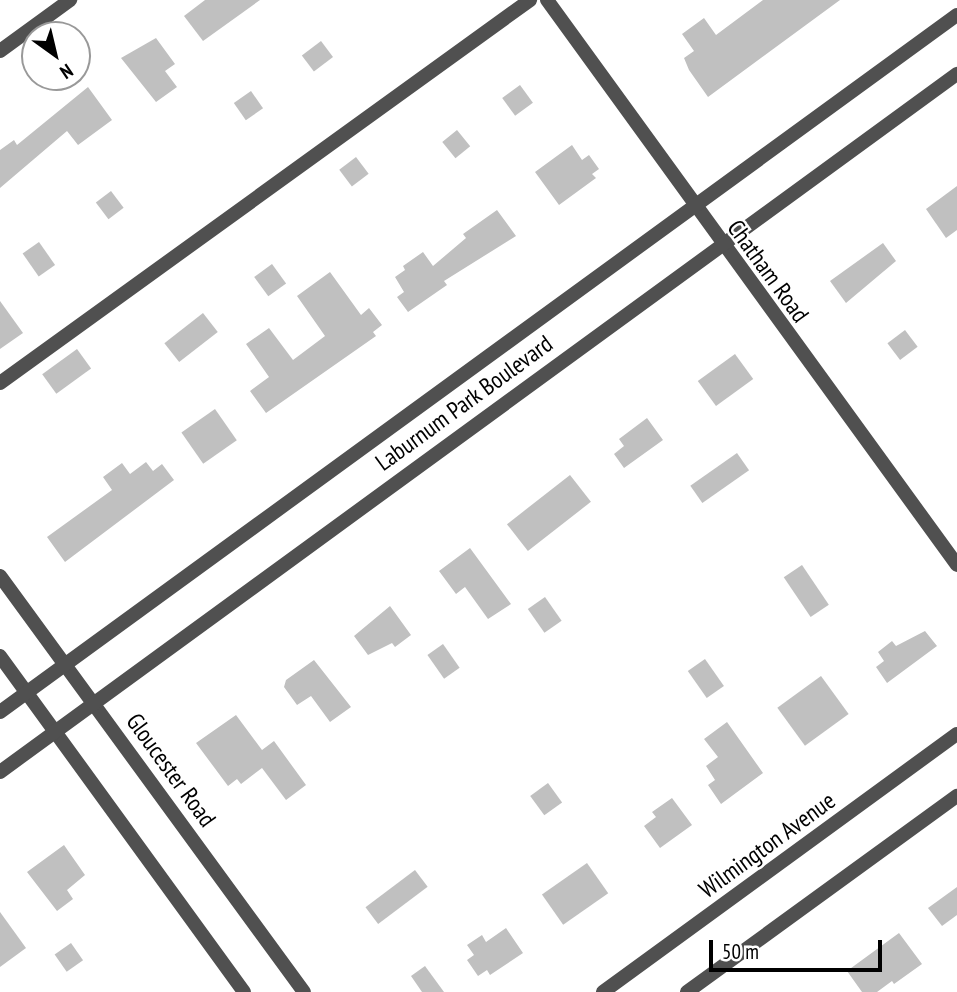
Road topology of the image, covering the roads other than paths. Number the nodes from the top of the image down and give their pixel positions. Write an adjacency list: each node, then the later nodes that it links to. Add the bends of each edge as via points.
1 (70, 0): 5 (street)
2 (530, 0): 9 (street)
3 (547, 0): 7 (street, Chatham Road)
4 (957, 15): 7 (street, Laburnum Park Boulevard)
5 (0, 51)
6 (957, 74): 8 (street, Laburnum Park Boulevard)
7 (692, 204): 8 (street, Chatham Road); 13 (street, Laburnum Park Boulevard)
8 (720, 244): 10 (street, Chatham Road); 15 (street, Laburnum Park Boulevard)
9 (0, 383)
10 (957, 565)
11 (0, 576): 13 (street, Gloucester Road)
12 (0, 656): 14 (street)
13 (66, 666): 14 (street, Laburnum Park Boulevard); 15 (street, Gloucester Road)
14 (26, 693): 16 (street, Laburnum Park Boulevard); 17 (street)
15 (94, 704): 17 (street, Laburnum Park Boulevard); 22 (street, Gloucester Road)
16 (0, 712)
17 (55, 732): 19 (street, Laburnum Park Boulevard); 21 (street)
18 (957, 734): 23 (street, Wilmington Avenue)
19 (0, 772)
20 (957, 796): 24 (street)
21 (244, 992)
22 (304, 992)
23 (603, 992)
24 (687, 992)

